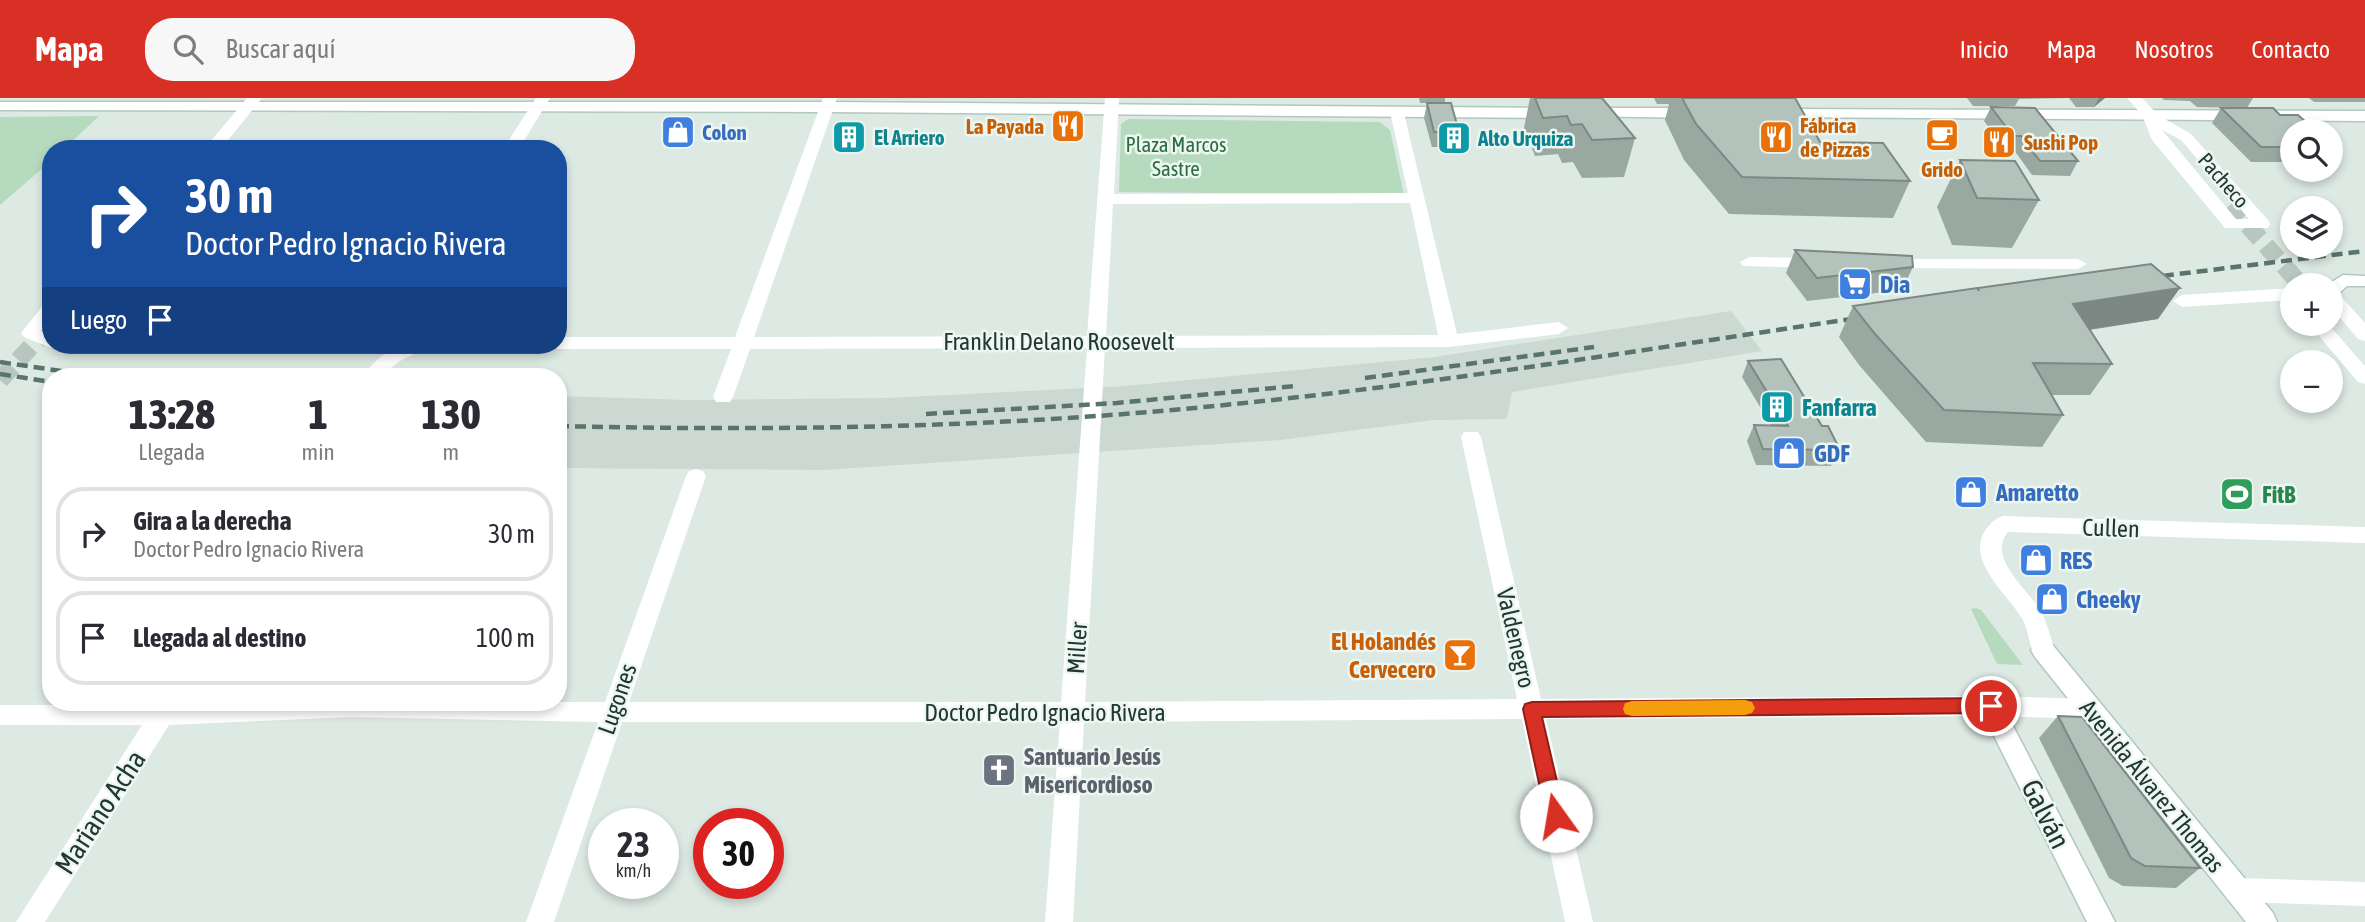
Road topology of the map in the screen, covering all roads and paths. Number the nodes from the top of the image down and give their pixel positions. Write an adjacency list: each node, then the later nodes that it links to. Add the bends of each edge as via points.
1 (1599, 98): 9 (street)
2 (2134, 98): 12 (street, Pacheco)
3 (252, 102): 4 (street); 7 (street); 14 (street)
4 (540, 102): 5 (street); 15 (street)
5 (828, 102): 6 (street); 36 (street)
6 (1112, 103): 8 (street); 17 (street)
7 (0, 106)
8 (1398, 112): 9 (street); 16 (street)
9 (1612, 113): 10 (street)
10 (1707, 113)
11 (1762, 114): 12 (street)
12 (2149, 116): 12 (street, Pacheco, via 2157,137 2231,224 2262,224 2186,137); 13 (street); 18 (street, Pacheco)
13 (2365, 116)
14 (220, 140)
15 (517, 140)
16 (1417, 198): 17 (street); 38 (street)
17 (1105, 199): 37 (street)
18 (2230, 205)
19 (1749, 262): 20 (street)
20 (1833, 263)
21 (1861, 264): 22 (street)
22 (2078, 264)
23 (2343, 280): 24 (street)
24 (2365, 281)
25 (2343, 294): 26 (street)
26 (2365, 295)
27 (2280, 296): 28 (street)
28 (2182, 301)
29 (2343, 308): 33 (street)
30 (42, 316): 35 (street, via 30,334)
31 (1559, 328): 38 (street, Franklin Delano Roosevelt)
32 (2343, 333): 41 (street)
33 (2365, 335)
34 (2328, 336): 43 (street)
35 (42, 340)
36 (743, 341): 37 (street, Franklin Delano Roosevelt); 39 (street, Franklin Delano Roosevelt); 44 (street)
37 (1097, 341): 38 (street, Franklin Delano Roosevelt); 56 (street, Miller)
38 (1449, 341)
39 (567, 343)
40 (396, 354): 42 (street)
41 (2365, 358)
42 (378, 368)
43 (2365, 378)
44 (723, 397)
45 (1471, 437): 50 (street, Valdenegro)
46 (696, 477): 55 (street, Lugones)
47 (2365, 535): 48 (street, Cullen, via 2003,524 1992,533 1992,557 2032,616)
48 (2043, 650): 51 (street, Avenida Álvarez Thomas)
49 (1991, 706): 50 (street, Doctor Pedro Ignacio Rivera); 51 (street, Doctor Pedro Ignacio Rivera); 64 (street, Galván)
50 (1532, 709): 56 (street, Doctor Pedro Ignacio Rivera); 63 (street, Valdenegro)
51 (2090, 709): 58 (street, Avenida Álvarez Thomas)
52 (111, 711): 57 (street, Doctor Pedro Ignacio Rivera)
53 (165, 711): 60 (street, Mariano Acha)
54 (560, 711): 55 (street, Doctor Pedro Ignacio Rivera)
55 (612, 712): 56 (street, Doctor Pedro Ignacio Rivera); 61 (street, Lugones)
56 (1072, 712): 62 (street, Miller)
57 (0, 715)
58 (2236, 890): 59 (street); 65 (street, Avenida Álvarez Thomas)
59 (2365, 894)
60 (30, 922)
61 (540, 922)
62 (1059, 922)
63 (1579, 922)
64 (2101, 922)
65 (2263, 922)

